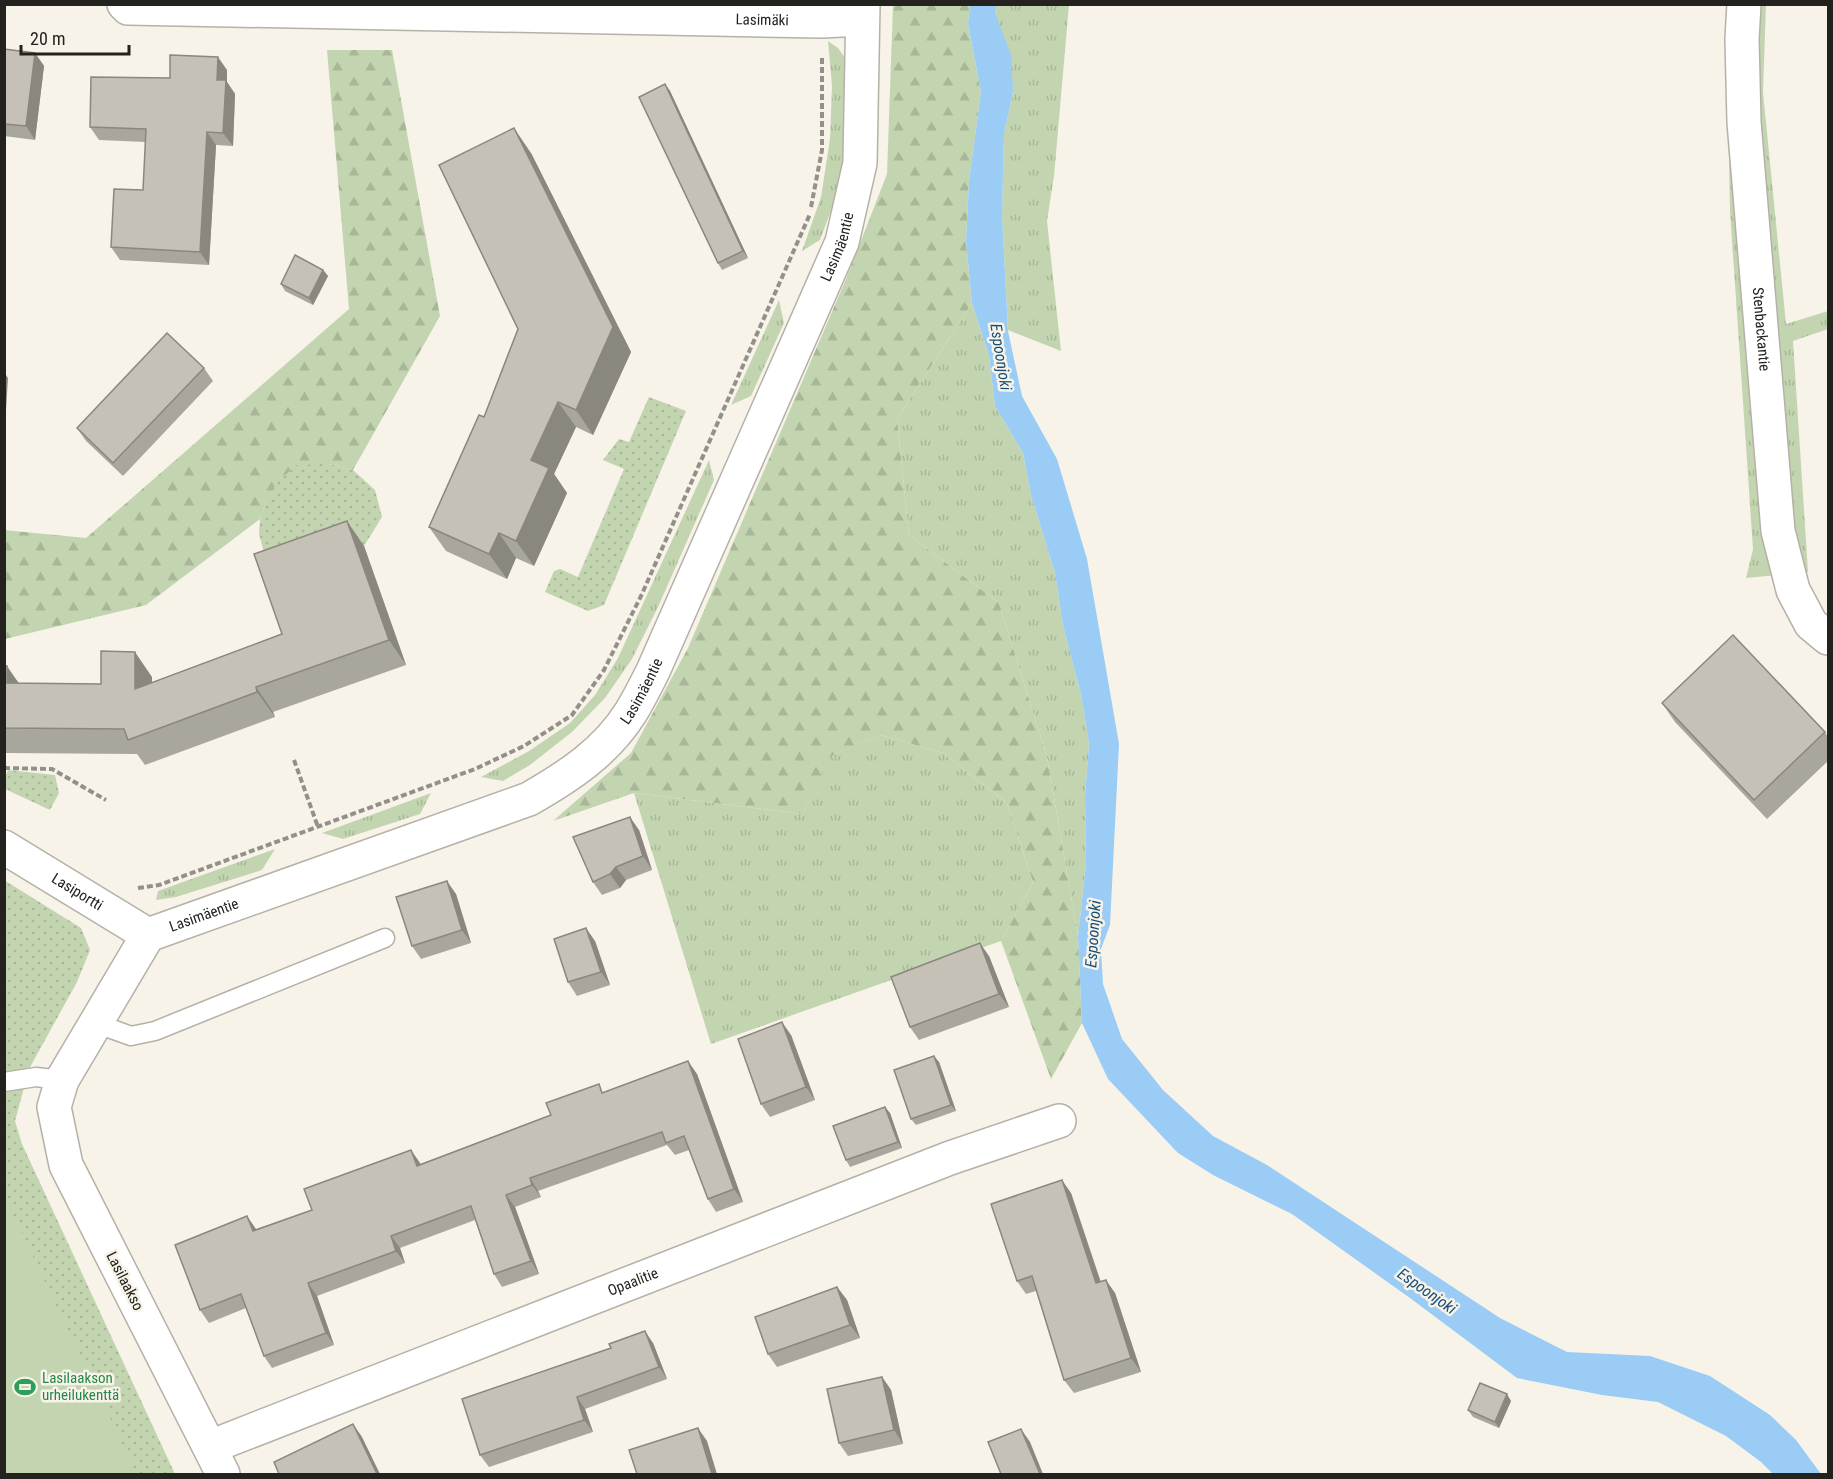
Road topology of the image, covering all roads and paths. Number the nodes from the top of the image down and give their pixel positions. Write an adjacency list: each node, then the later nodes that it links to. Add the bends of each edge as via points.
1 (124, 4): 4 (street, Lasimäki, via 128,8)
2 (1744, 4): 5 (street, Stenbackantie, via 1744,122 1778,531 1793,590 1811,624)
3 (863, 12): 4 (street, Lasimäki); 12 (street, Lasimäentie, via 860,163 842,242 658,660 630,713 604,747 571,774 529,799)
4 (822, 21): 9 (path, via 822,150 809,216 642,594 604,670 572,715 524,746 475,769)
5 (1828, 638)
6 (294, 760): 9 (path)
7 (4, 768): 8 (path, via 52,769)
8 (106, 800)
9 (318, 827): 11 (path, via 159,885)
10 (4, 847): 12 (street, Lasiportti)
11 (138, 888)
12 (148, 935): 14 (street)
13 (385, 938): 14 (lane, via 155,1031 131,1036)
14 (95, 1023): 15 (street)
15 (62, 1080): 16 (lane, via 36,1077); 18 (street, Lasilaakso, via 54,1107 66,1165)
16 (4, 1082)
17 (1059, 1122): 18 (street, Opaalitie, via 950,1158)
18 (217, 1461)

